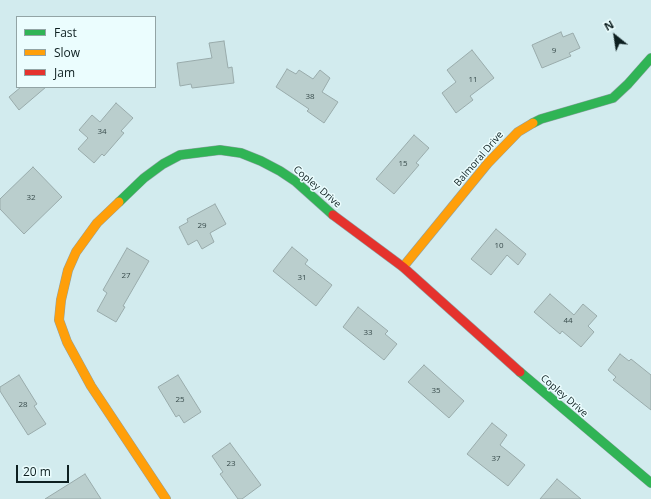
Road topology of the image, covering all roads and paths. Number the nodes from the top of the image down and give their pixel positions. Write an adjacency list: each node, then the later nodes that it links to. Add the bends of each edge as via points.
1 (651, 58): 2 (street, Balmoral Drive, via 613,98 541,119 518,132 488,163)
2 (404, 267): 3 (street, Copley Drive, via 481,338); 4 (street, Copley Drive, via 325,209 295,181 241,153 220,150 180,155 144,178 97,223 76,252 68,270 59,320 67,342 91,386)
3 (651, 483)
4 (166, 499)

